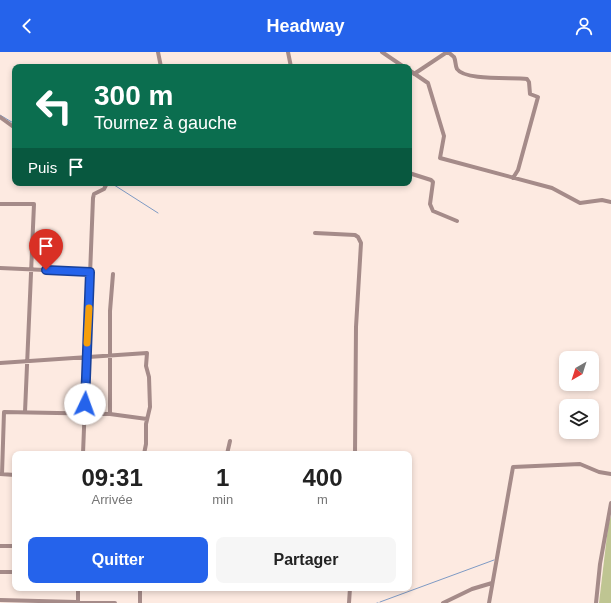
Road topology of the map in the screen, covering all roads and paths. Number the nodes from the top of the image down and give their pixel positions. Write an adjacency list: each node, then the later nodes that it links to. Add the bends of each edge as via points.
1 (158, 52): 5 (street)
2 (288, 52): 6 (street)
3 (382, 52): 7 (street)
4 (447, 52): 8 (street); 12 (street, via 454,57 457,68 464,74 527,79 530,94 538,97 518,170)
5 (160, 64)
6 (290, 64)
7 (400, 64)
8 (414, 74): 12 (street, via 428,83 438,110 444,136 440,158)
9 (0, 117): 10 (street)
10 (12, 126)
11 (412, 174): 16 (street, via 433,182 430,204 433,211)
12 (513, 178): 14 (street, via 552,188 580,203 602,200)
13 (106, 186): 20 (street, via 104,190 94,194 93,198)
14 (611, 202)
15 (0, 204): 19 (street, via 34,204)
16 (457, 221)
17 (314, 233): 34 (street, via 355,235 361,243 356,327)
18 (0, 268): 19 (street)
19 (32, 269): 20 (street); 24 (street)
20 (90, 272): 23 (street)
21 (113, 274): 22 (street)
22 (110, 355): 23 (street); 28 (street); 29 (street, via 147,352 150,407)
23 (87, 357): 24 (street); 27 (street)
24 (28, 362): 25 (street); 26 (street)
25 (0, 363)
26 (25, 412): 27 (street); 35 (street, via 4,412)
27 (84, 414): 28 (street); 31 (street)
28 (110, 414): 29 (street)
29 (147, 419): 32 (street)
30 (230, 441): 33 (street)
31 (83, 451)
32 (144, 451)
33 (228, 451)
34 (355, 451)
35 (1, 474): 37 (street)
36 (611, 474): 43 (street, via 580,464 513,467)
37 (12, 475)
38 (611, 503): 54 (street)
39 (0, 546): 40 (street)
40 (12, 546)
41 (0, 572): 42 (street)
42 (12, 572)
43 (492, 583): 52 (street, via 472,589); 53 (street)
44 (78, 591): 48 (street)
45 (140, 591): 50 (street)
46 (350, 591): 51 (street)
47 (0, 600): 48 (street)
48 (78, 602): 49 (street)
49 (114, 603)
50 (140, 603)
51 (349, 603)
52 (443, 603)
53 (489, 603)
54 (596, 603)

